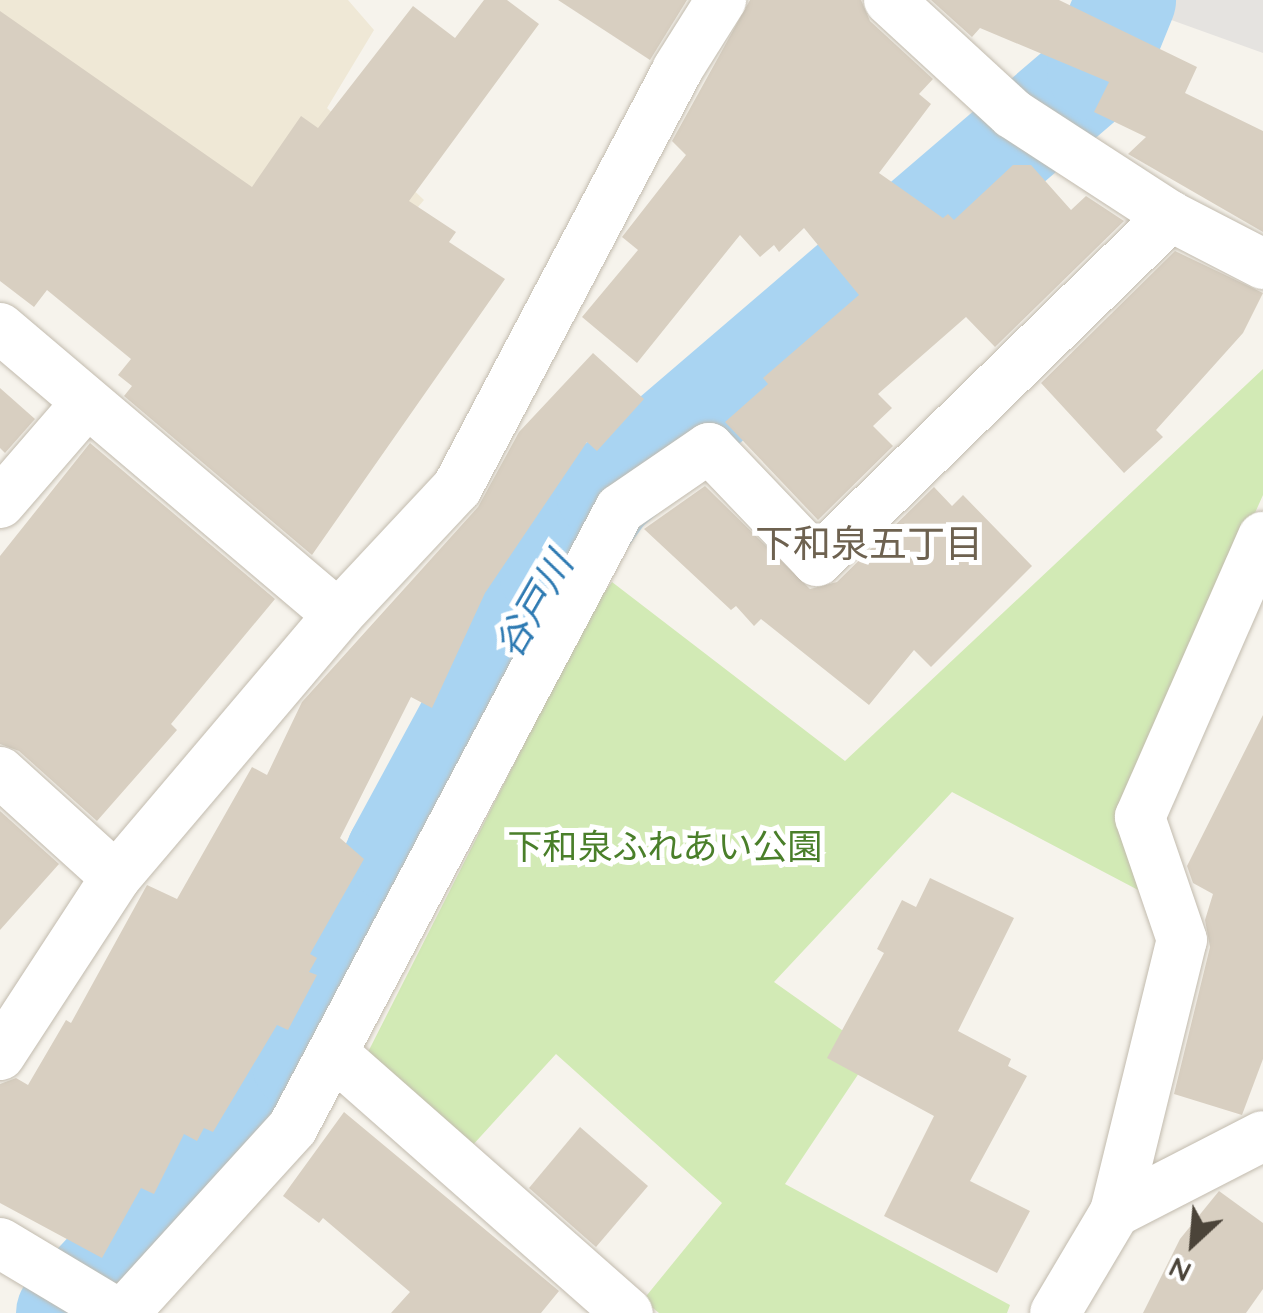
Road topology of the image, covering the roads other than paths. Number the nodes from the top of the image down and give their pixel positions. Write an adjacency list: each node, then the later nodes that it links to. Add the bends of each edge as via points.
1 (721, 0): 9 (street, via 676,70 457,488)
2 (889, 0): 3 (street, via 1031,124)
3 (1170, 216): 4 (street); 13 (street, via 817,561 708,448 620,508 419,883)
4 (1263, 264)
5 (0, 328): 6 (street)
6 (85, 404): 7 (street); 9 (street)
7 (0, 504)
8 (1263, 537): 15 (street, via 1140,817 1182,940)
9 (338, 615): 11 (street)
10 (0, 772): 11 (street)
11 (116, 877): 12 (street)
12 (0, 1056)
13 (336, 1056): 17 (street, via 293,1127); 18 (street)
14 (1263, 1136): 15 (street)
15 (1115, 1212): 19 (street)
16 (0, 1242): 17 (street)
17 (104, 1304)
18 (628, 1313)
19 (1055, 1313)

